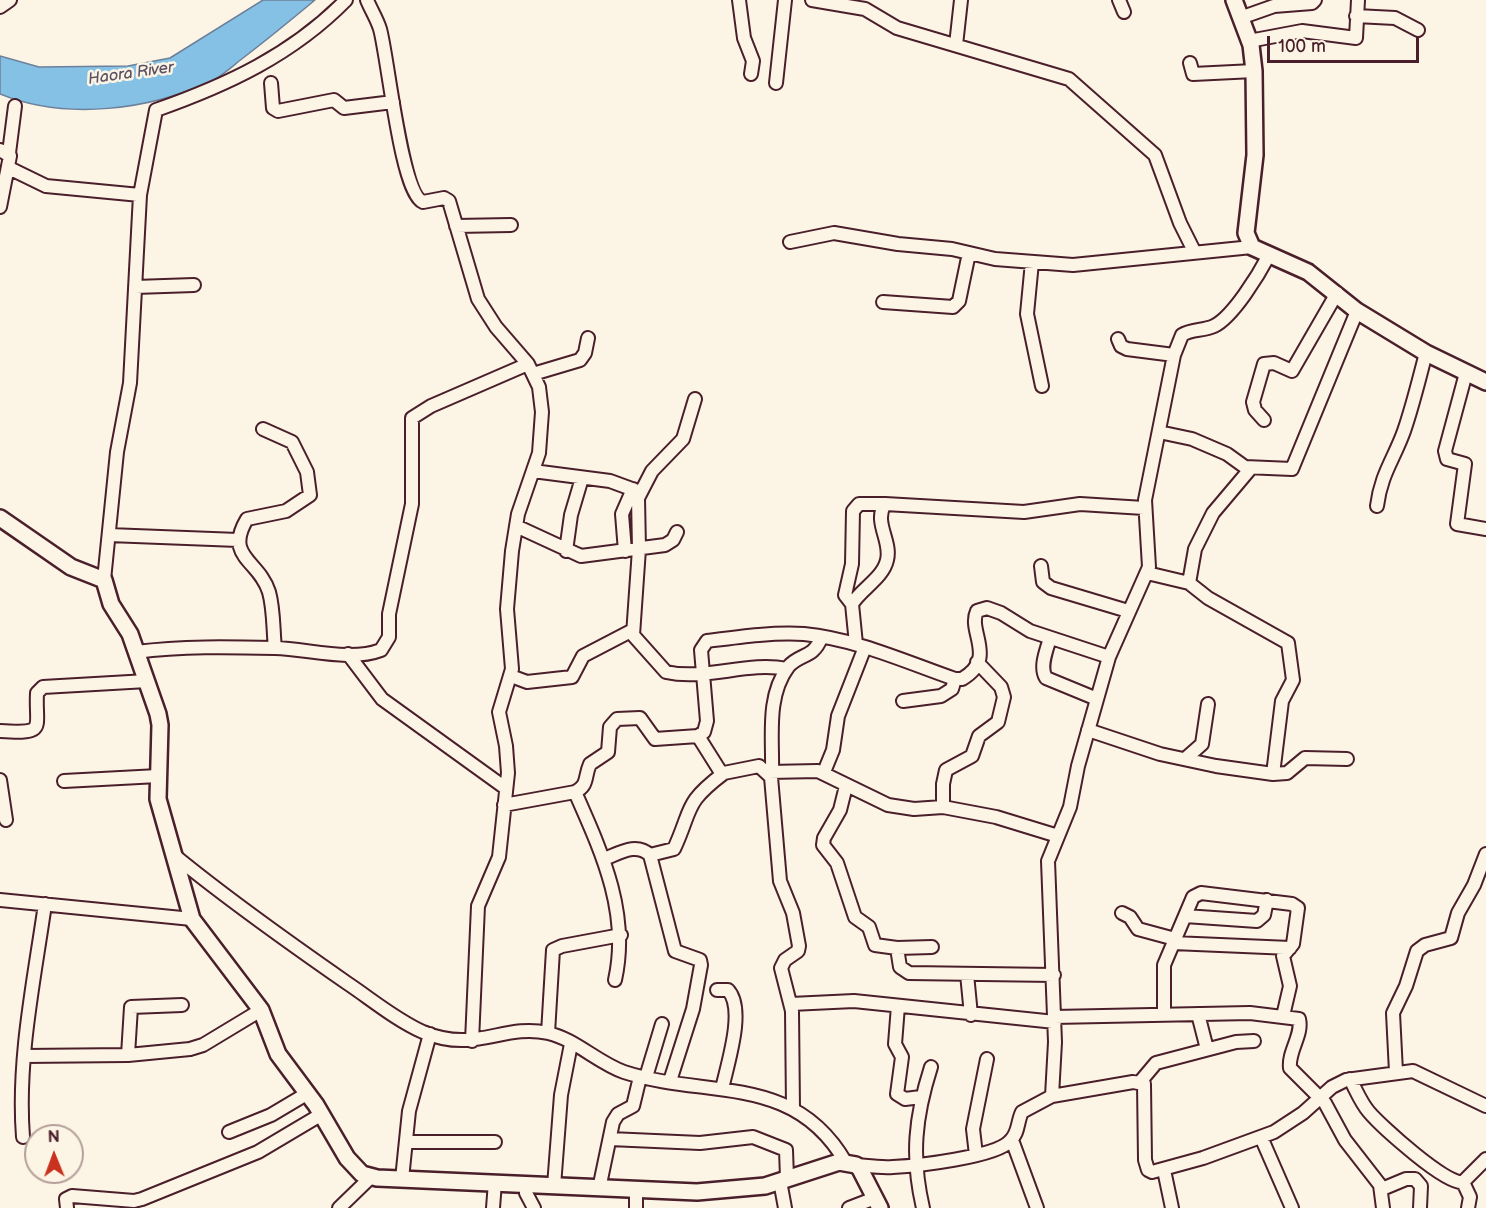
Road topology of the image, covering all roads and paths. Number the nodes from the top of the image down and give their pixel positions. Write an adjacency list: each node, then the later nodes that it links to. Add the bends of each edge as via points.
1 (10, 0): 12 (street)
2 (346, 0): 28 (street, via 320,26 270,62 156,110)
3 (367, 0): 24 (street, via 380,27)
4 (739, 0): 21 (street, via 744,38 753,61)
5 (785, 0): 23 (street)
6 (812, 0): 18 (street, via 865,9 897,28)
7 (961, 0): 18 (street)
8 (1119, 0): 13 (street)
9 (1234, 0): 15 (street)
10 (1316, 0): 15 (street, via 1274,6)
11 (1358, 0): 14 (street)
12 (0, 7)
13 (1124, 12)
14 (1356, 16): 16 (street, via 1395,18); 17 (street, via 1356,38 1302,31)
15 (1240, 18): 17 (street)
16 (1418, 30)
17 (1249, 40): 20 (street)
18 (956, 45): 34 (street, via 1063,76 1076,84 1155,155)
19 (1190, 63): 20 (street, via 1193,74)
20 (1254, 71): 33 (street, via 1255,155 1246,233)
21 (751, 74)
22 (271, 83): 24 (street, via 273,108 278,111 336,100 344,108)
23 (776, 83)
24 (393, 102): 31 (street, via 403,161 417,198 423,202 447,199)
25 (15, 106): 26 (street)
26 (4, 152): 27 (street)
27 (9, 168): 28 (street, via 46,186); 29 (street)
28 (140, 195): 39 (street)
29 (0, 207)
30 (511, 225): 31 (street)
31 (456, 226): 47 (street, via 482,306)
32 (790, 242): 35 (street, via 834,233)
33 (1252, 247): 34 (street); 36 (street)
34 (1194, 251): 37 (street, via 1091,264)
35 (969, 253): 37 (street); 41 (street, via 959,301 953,307)
36 (1269, 255): 40 (street, via 1308,272); 46 (street, via 1222,320 1211,328 1182,335)
37 (1032, 262): 50 (street, via 1027,314)
38 (194, 285): 39 (street)
39 (135, 287): 66 (street, via 130,383 117,452)
40 (1337, 293): 42 (street); 52 (street, via 1292,371 1269,363 1262,368 1253,406)
41 (883, 302)
42 (1357, 311): 45 (street); 55 (street, via 1296,465 1288,470)
43 (588, 338): 47 (street, via 580,360)
44 (1118, 339): 46 (street, via 1127,349)
45 (1426, 352): 48 (street); 60 (street, via 1404,430 1379,488)
46 (1174, 355): 54 (street)
47 (530, 369): 56 (street, via 539,387 542,412 539,453); 83 (street, via 431,406 412,418 412,504 389,614 387,643 375,652)
48 (1466, 373): 49 (street); 64 (street, via 1445,451 1447,459 1465,464 1456,524)
49 (1486, 381)
50 (1042, 386)
51 (695, 399): 58 (street, via 683,439)
52 (1264, 420)
53 (263, 429): 67 (street, via 289,439 296,447 307,472 310,492 308,499 286,511 248,519)
54 (1159, 432): 55 (street, via 1192,439); 61 (street)
55 (1251, 468): 74 (street, via 1213,513 1195,549)
56 (532, 471): 57 (street); 63 (street)
57 (582, 478): 58 (street); 69 (street)
58 (637, 491): 68 (street); 70 (street, via 622,514)
59 (885, 504): 61 (street, via 1024,512 1080,504); 75 (street, via 881,523 887,548 885,566); 75 (street, via 859,504 853,512 852,564 845,595)
60 (1377, 506)
61 (1144, 508): 72 (street)
62 (0, 519): 73 (street, via 71,567)
63 (516, 526): 69 (street); 88 (street, via 507,609)
64 (1486, 529)
65 (677, 532): 68 (street, via 670,543)
66 (109, 535): 67 (street); 73 (street)
67 (238, 540): 81 (street, via 241,552 268,591)
68 (639, 549): 70 (street); 77 (street)
69 (566, 551): 70 (street, via 581,556)
70 (625, 551)
71 (1041, 566): 76 (street, via 1043,582 1052,588)
72 (1147, 573): 74 (street); 76 (street)
73 (104, 580): 82 (street, via 111,604 127,628)
74 (1189, 583): 102 (street, via 1288,643 1293,680 1282,701)
75 (852, 604): 80 (street)
76 (1128, 611): 84 (street)
77 (631, 631): 87 (street, via 662,670 673,674); 88 (street, via 584,656 572,677 527,682)
78 (821, 638): 80 (street); 86 (street, via 816,650); 87 (street, via 795,634 707,641 701,650)
79 (1050, 638): 84 (street); 85 (street, via 1001,613 981,609 974,617 981,647); 91 (street, via 1044,663 1046,678)
80 (861, 646): 89 (street); 100 (street)
81 (275, 648): 82 (street, via 188,647); 83 (street)
82 (136, 652): 90 (street)
83 (348, 654): 107 (street, via 382,699)
84 (1110, 657): 91 (street)
85 (977, 662): 89 (street, via 966,676); 110 (street, via 1001,687 1005,697 998,722 979,736 972,756 946,770)
86 (787, 669): 87 (street, via 764,665); 99 (street, via 772,702)
87 (704, 673): 96 (street, via 707,721 704,732)
88 (511, 676): 107 (street, via 499,706 507,760)
89 (955, 679): 92 (street, via 952,689 941,696)
90 (147, 681): 95 (street, via 43,687 37,693 36,728); 103 (street, via 160,725)
91 (1097, 699): 94 (street)
92 (903, 701)
93 (1208, 704): 97 (street, via 1202,744)
94 (1088, 730): 97 (street); 112 (street, via 1070,807)
95 (0, 731)
96 (698, 736): 101 (street, via 716,767); 108 (street, via 655,739 640,718 617,719 610,727 608,752 590,764 586,784)
97 (1185, 759): 102 (street)
98 (1347, 759): 102 (street, via 1305,758 1287,773)
99 (771, 772): 100 (street); 101 (street, via 753,765); 132 (street, via 780,881 793,913 799,946 781,968)
100 (824, 772): 106 (street)
101 (724, 773): 114 (street, via 696,795 674,849)
102 (1273, 774)
103 (158, 776): 105 (street); 115 (street, via 158,799)
104 (0, 780): 111 (street)
105 (64, 781)
106 (846, 786): 110 (street, via 888,806); 126 (street, via 840,810 823,845 837,863 855,917 869,927 875,945)
107 (504, 787): 109 (street)
108 (575, 792): 109 (street); 116 (street)
109 (504, 806): 144 (street, via 499,857 478,906)
110 (943, 807): 112 (street, via 996,817)
111 (6, 820)
112 (1058, 836): 129 (street, via 1047,868)
113 (1486, 854): 152 (street, via 1458,913 1451,938 1417,951 1407,986 1393,1013)
114 (650, 855): 116 (street, via 645,850 631,849); 155 (street, via 673,946 677,953 700,960 701,965 693,1009)
115 (175, 856): 122 (street); 143 (street, via 290,944 396,1016)
116 (604, 859): 123 (street)
117 (0, 900): 119 (street)
118 (1267, 900): 121 (street, via 1201,892 1193,897); 121 (street, via 1264,915 1257,921); 127 (street, via 1298,908)
119 (45, 904): 122 (street); 149 (street)
120 (1122, 913): 124 (street, via 1138,929)
121 (1185, 916): 124 (street)
122 (192, 919): 135 (street)
123 (621, 935): 130 (street); 142 (street, via 553,950)
124 (1174, 941): 127 (street); 136 (street, via 1164,970)
125 (932, 947): 126 (street)
126 (897, 948): 128 (street, via 900,967 909,973)
127 (1290, 948): 139 (street, via 1283,956 1290,986)
128 (967, 974): 129 (street); 138 (street)
129 (1054, 975): 140 (street)
130 (615, 980)
131 (717, 990): 157 (street, via 728,990 737,1012)
132 (791, 1004): 134 (street, via 843,1000); 163 (street)
133 (182, 1005): 148 (street, via 131,1007)
134 (898, 1006): 138 (street); 160 (street, via 894,1044 902,1057 897,1094 905,1099)
135 (261, 1010): 148 (street, via 197,1048); 158 (street, via 278,1054)
136 (1164, 1014): 137 (street); 140 (street)
137 (1198, 1014): 139 (street); 147 (street)
138 (971, 1015): 140 (street)
139 (1283, 1016): 161 (street, via 1294,1017 1300,1023 1290,1068)
140 (1054, 1019): 159 (street)
141 (662, 1024): 153 (street)
142 (548, 1033): 144 (street, via 532,1031); 146 (street)
143 (430, 1034): 144 (street); 170 (street, via 414,1085)
144 (472, 1041)
145 (1254, 1041): 147 (street)
146 (571, 1044): 153 (street, via 611,1067); 183 (street, via 561,1095)
147 (1207, 1049): 156 (street, via 1156,1063)
148 (128, 1055): 149 (street)
149 (24, 1056): 166 (street)
150 (987, 1059): 172 (street, via 973,1129)
151 (931, 1067): 160 (street)
152 (1396, 1072): 154 (street); 162 (street, via 1413,1071)
153 (643, 1077): 155 (street); 168 (street, via 633,1106 615,1117)
154 (1350, 1079): 161 (street, via 1336,1084); 181 (street, via 1368,1111 1388,1131 1448,1180)
155 (670, 1081): 157 (street)
156 (1140, 1082): 159 (street); 176 (street, via 1146,1089 1146,1166 1152,1172)
157 (722, 1089): 163 (street)
158 (308, 1093): 164 (street); 165 (street)
159 (1052, 1095): 169 (street, via 1022,1112)
160 (921, 1097): 175 (street)
161 (1320, 1098): 167 (street, via 1303,1113); 185 (street)
162 (1486, 1106)
163 (793, 1108): 174 (street, via 830,1137)
164 (322, 1114): 177 (street, via 347,1158); 188 (street, via 258,1152)
165 (229, 1132)
166 (23, 1137)
167 (1261, 1137): 176 (street); 199 (street)
168 (610, 1139): 179 (street, via 692,1143 759,1137 786,1150); 184 (street)
169 (1012, 1140): 172 (street); 197 (street)
170 (407, 1142): 171 (street); 178 (street)
171 (495, 1142)
172 (976, 1155): 175 (street)
173 (1486, 1159): 181 (street)
174 (850, 1164): 175 (street); 179 (street, via 832,1163); 187 (street)
175 (914, 1165): 196 (street)
176 (1164, 1170): 198 (street)
177 (370, 1178): 178 (street); 190 (street)
178 (402, 1179): 180 (street)
179 (784, 1179): 186 (street, via 765,1186 697,1192); 194 (street)
180 (495, 1182): 182 (street); 191 (street)
181 (1463, 1182): 202 (street, via 1470,1197)
182 (526, 1185): 183 (street); 192 (street)
183 (554, 1186): 184 (street)
184 (598, 1189): 186 (street)
185 (1382, 1189): 200 (street); 201 (street, via 1415,1179 1421,1186)
186 (636, 1191): 193 (street)
187 (878, 1203): 195 (street)
188 (134, 1204): 189 (street, via 72,1196 66,1199)
189 (67, 1208)
190 (339, 1208)
191 (493, 1208)
192 (534, 1208)
193 (636, 1208)
194 (785, 1208)
195 (849, 1208)
196 (923, 1208)
197 (1037, 1208)
198 (1172, 1208)
199 (1292, 1208)
200 (1383, 1208)
201 (1420, 1208)
202 (1468, 1208)

